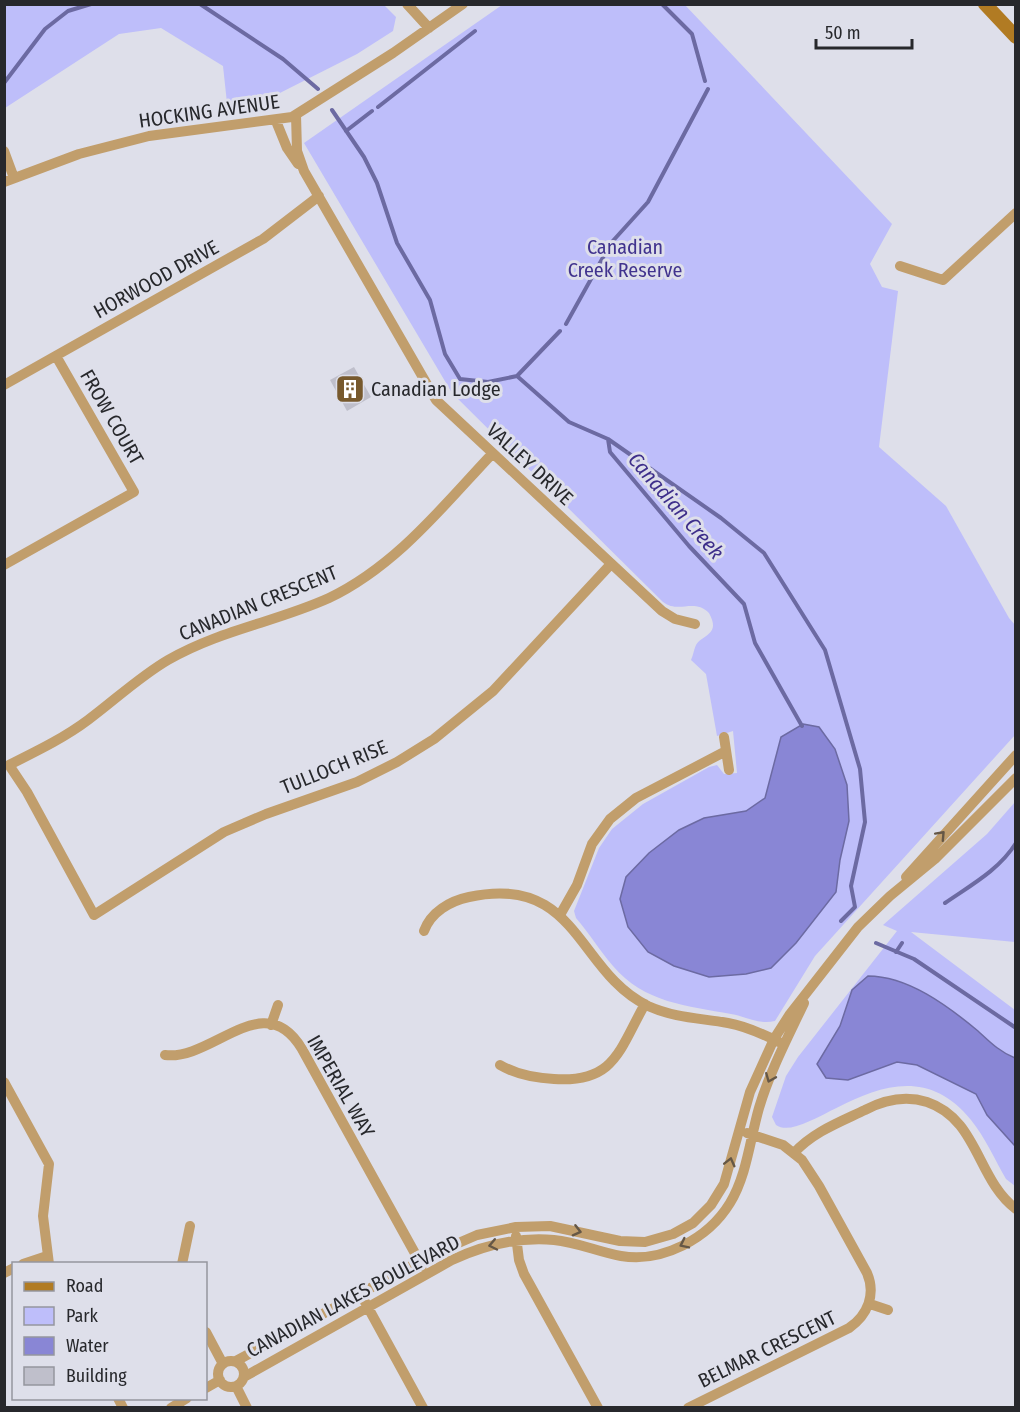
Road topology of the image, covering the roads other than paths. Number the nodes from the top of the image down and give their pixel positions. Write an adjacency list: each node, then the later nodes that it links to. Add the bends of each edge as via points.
1 (407, 4): 4 (street)
2 (463, 4): 4 (street, HOCKING AVENUE)
3 (985, 4): 5 (main road)
4 (429, 28): 6 (street, HOCKING AVENUE)
5 (1016, 37)
6 (296, 115): 7 (street, HOCKING AVENUE); 9 (street, VALLEY DRIVE, via 297,152)
7 (276, 121): 9 (street, VALLEY DRIVE, via 288,150); 10 (street, HOCKING AVENUE, via 149,136 97,149)
8 (4, 151): 10 (street)
9 (304, 171): 11 (street, VALLEY DRIVE)
10 (9, 180)
11 (319, 196): 14 (street, HORWOOD DRIVE, via 263,239); 16 (street, VALLEY DRIVE, via 432,394)
12 (1016, 213): 13 (street, via 943,280)
13 (900, 266)
14 (56, 356): 15 (street, HORWOOD DRIVE); 18 (street, FROW COURT, via 134,492)
15 (4, 385)
16 (492, 454): 17 (street, VALLEY DRIVE); 26 (street, CANADIAN CRESCENT, via 415,536 370,574 315,604 239,628 181,653 134,682 77,728 9,765)
17 (611, 564): 19 (street, VALLEY DRIVE, via 665,614); 26 (street, TULLOCH RISE, via 493,691 434,739 351,784 224,832)
18 (4, 566)
19 (695, 624)
20 (724, 737): 21 (street)
21 (726, 752): 23 (street); 27 (street, via 636,798 610,819 592,844 577,885)
22 (1016, 755): 25 (street, CANADIAN LAKES BOULEVARD, one-way to 22, via 932,844)
23 (729, 770)
24 (1016, 778): 25 (street, CANADIAN LAKES BOULEVARD, via 935,859)
25 (890, 896): 29 (street, CANADIAN LAKES BOULEVARD, via 846,940)
26 (94, 915)
27 (560, 915): 28 (street, via 523,897 485,894 449,904 432,917); 30 (street, via 580,935 610,977)
28 (424, 931)
29 (812, 986): 33 (street, CANADIAN LAKES BOULEVARD); 34 (street, CANADIAN LAKES BOULEVARD)
30 (645, 1004): 33 (street, via 683,1018 736,1024); 36 (street, via 614,1059 593,1076 576,1080 536,1078)
31 (279, 1005): 32 (street)
32 (272, 1025): 35 (street, via 248,1024 190,1054); 46 (street, IMPERIAL WAY, via 299,1045)
33 (774, 1039): 34 (street); 38 (street, CANADIAN LAKES BOULEVARD, via 750,1092)
34 (785, 1044): 39 (street, CANADIAN LAKES BOULEVARD, one-way to 39)
35 (165, 1055)
36 (500, 1065)
37 (4, 1082): 45 (street, via 50,1164 43,1216)
38 (738, 1131): 39 (street); 43 (street, CANADIAN LAKES BOULEVARD, one-way to 38, via 558,1227 627,1242 652,1241 673,1234 699,1218 717,1197 729,1170)
39 (752, 1135): 40 (street, via 776,1142); 44 (street, CANADIAN LAKES BOULEVARD, one-way to 44, via 739,1185 729,1205 703,1233 680,1247 632,1257 554,1240)
40 (794, 1153): 41 (street, via 809,1138 875,1105 901,1098 921,1100 958,1121 1001,1195); 51 (street, via 819,1186 867,1273)
41 (1016, 1209)
42 (190, 1226): 48 (street)
43 (516, 1227): 44 (street); 46 (street, CANADIAN LAKES BOULEVARD, via 469,1238)
44 (516, 1241): 49 (street, CANADIAN LAKES BOULEVARD, one-way to 49, via 480,1248); 63 (street, via 524,1274)
45 (48, 1260): 47 (street)
46 (420, 1261): 49 (street, IMPERIAL WAY); 50 (street, CANADIAN LAKES BOULEVARD)
47 (31, 1262)
48 (182, 1262)
49 (427, 1274): 52 (street, CANADIAN LAKES BOULEVARD)
50 (361, 1294): 52 (street); 55 (street, CANADIAN LAKES BOULEVARD)
51 (870, 1304): 53 (street); 64 (street, BELMAR CRESCENT, via 849,1328)
52 (368, 1307): 57 (street, CANADIAN LAKES BOULEVARD); 62 (street)
53 (888, 1310)
54 (207, 1334): 56 (street)
55 (236, 1362): 56 (street); 57 (street, via 243,1368)
56 (223, 1364): 58 (street)
57 (244, 1377): 59 (street)
58 (220, 1380): 59 (street, via 225,1386); 60 (street)
59 (236, 1386): 61 (street)
60 (207, 1387)
61 (247, 1407)
62 (423, 1407)
63 (598, 1407)
64 (688, 1407)

